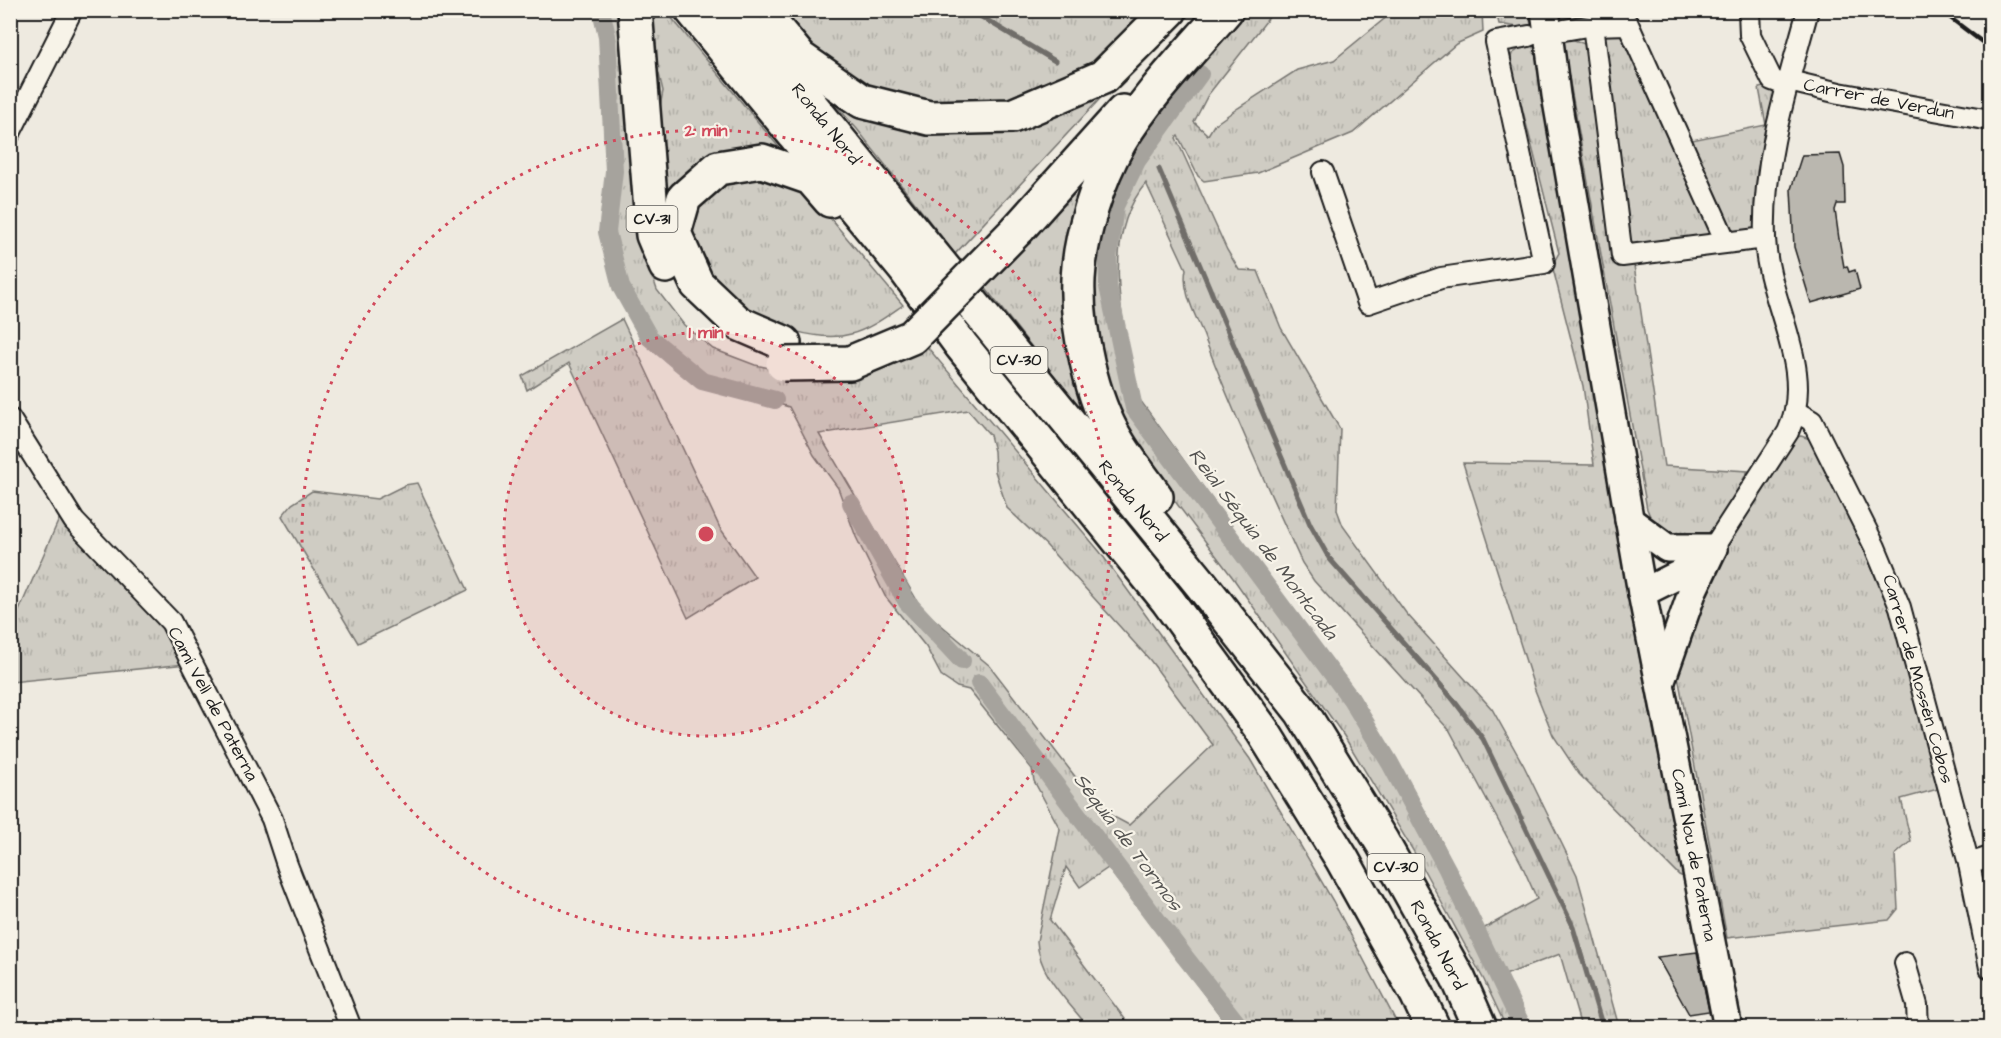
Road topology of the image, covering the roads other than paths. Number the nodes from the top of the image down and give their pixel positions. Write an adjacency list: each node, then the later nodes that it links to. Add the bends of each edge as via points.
1 (72, 10): 18 (street)
2 (635, 10): 24 (highway, CV-31, via 653,235 657,245 677,291 723,339)
3 (692, 10): 23 (highway, Ronda Nord / CV-30, via 904,269)
4 (733, 10): 32 (highway, Ronda Nord / CV-30)
5 (759, 10): 6 (highway, via 800,58 862,101 929,118 1012,116 1103,77)
6 (1170, 10)
7 (1186, 10): 20 (highway)
8 (1219, 10): 20 (highway)
9 (1226, 10): 32 (highway, via 1120,141 1089,214 1078,279 1080,317 1097,397 1116,440 1214,577)
10 (1545, 10): 27 (street, Camí Nou de Paterna)
11 (1749, 10): 16 (street, via 1750,35 1772,80)
12 (1808, 10): 16 (street)
13 (1593, 25): 14 (street); 22 (street, via 1628,24); 22 (street, via 1622,256)
14 (1564, 30)
15 (1529, 36): 19 (street, via 1496,42 1544,263 1441,278 1368,303)
16 (1789, 83): 17 (street, Carrer de Verdun); 21 (street, via 1767,181)
17 (1990, 120)
18 (10, 133)
19 (1323, 172)
20 (1011, 225): 24 (highway, via 903,322 843,346)
21 (1765, 238): 22 (street); 25 (street, via 1769,268 1796,369)
22 (1726, 242)
23 (961, 345): 24 (highway, via 894,277 811,178 762,161 718,168 684,198 674,233 697,284 738,323); 38 (highway, Ronda Nord / CV-30, via 1168,601 1262,730 1342,859)
24 (783, 353)
25 (1795, 411): 28 (street, via 1788,432); 34 (street, Carrer de Mossén Cobos, via 1812,421 1892,582)
26 (10, 419): 37 (street, Camí Vell de Paterna, via 74,521 171,622 272,819)
27 (1629, 520): 28 (street, via 1667,548); 30 (street, Camí Nou de Paterna)
28 (1713, 548): 29 (street); 30 (street, via 1680,574)
29 (1693, 590): 30 (street); 31 (street)
30 (1642, 593): 31 (street, Camí Nou de Paterna)
31 (1660, 683): 40 (street, Camí Nou de Paterna)
32 (1302, 712): 39 (highway, Ronda Nord / CV-30, via 1388,853 1458,978)
33 (1990, 857): 34 (street)
34 (1969, 864): 36 (street, Carrer de Mossén Cobos)
35 (1905, 963): 41 (street, via 1917,1005)
36 (1990, 968)
37 (351, 1028)
38 (1433, 1028)
39 (1480, 1028)
40 (1728, 1028)
41 (1918, 1028)

